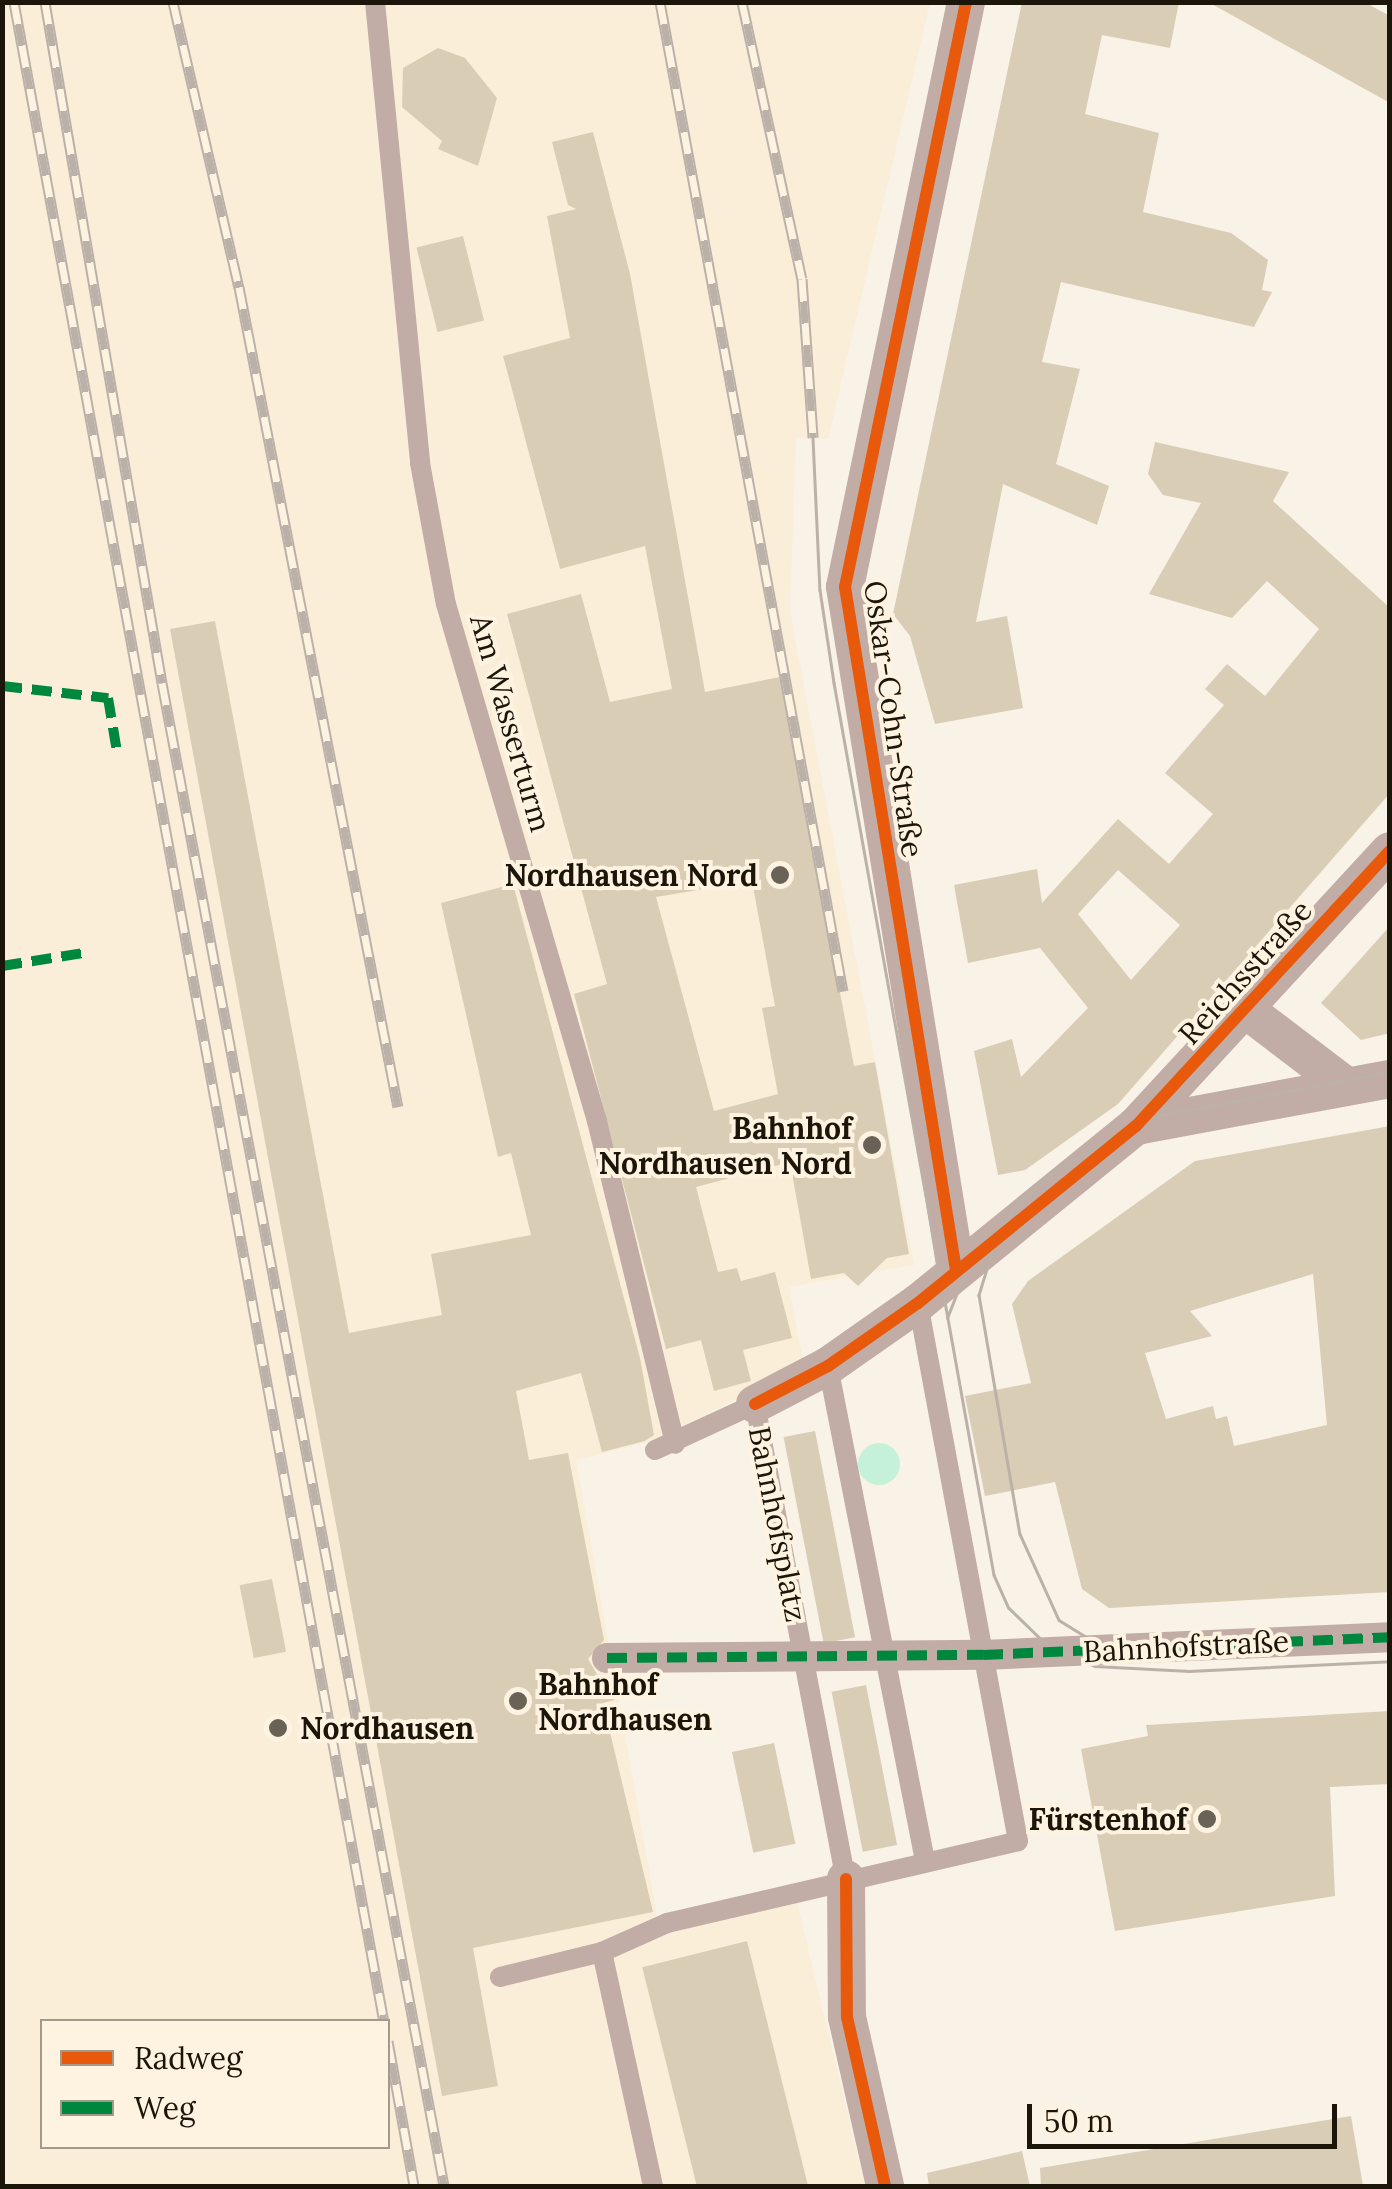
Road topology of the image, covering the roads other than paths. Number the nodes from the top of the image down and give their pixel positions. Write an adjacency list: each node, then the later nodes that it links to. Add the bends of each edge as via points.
1 (375, 2): 11 (lane, Am Wasserturm, via 418,444 446,604 596,1121 665,1447)
2 (966, 2): 8 (street, Oskar-Cohn-Straße, via 846,587)
3 (1390, 851): 4 (street, Reichsstraße)
4 (1244, 1010): 6 (street); 7 (street, Reichsstraße)
5 (1390, 1079): 6 (street)
6 (1346, 1086): 7 (street)
7 (1136, 1126): 8 (street, Bahnhofsplatz)
8 (956, 1270): 9 (street, Bahnhofsplatz)
9 (918, 1303): 10 (street, Bahnhofsplatz); 13 (lane)
10 (828, 1366): 11 (street, Bahnhofsplatz); 14 (lane)
11 (755, 1404): 15 (lane, Bahnhofsplatz)
12 (1390, 1637): 13 (street, Bahnhofstraße)
13 (982, 1655): 14 (street, Bahnhofsplatz); 17 (lane, via 1018,1841)
14 (884, 1656): 15 (street, Bahnhofsplatz); 17 (lane)
15 (804, 1657): 16 (street, Bahnhofsplatz); 18 (lane, Bahnhofsplatz)
16 (607, 1658)
17 (925, 1861): 18 (lane)
18 (846, 1880): 19 (lane, via 667,1923); 22 (street, via 846,2017)
19 (602, 1952): 20 (lane); 21 (lane)
20 (500, 1977)
21 (652, 2186)
22 (885, 2186)

